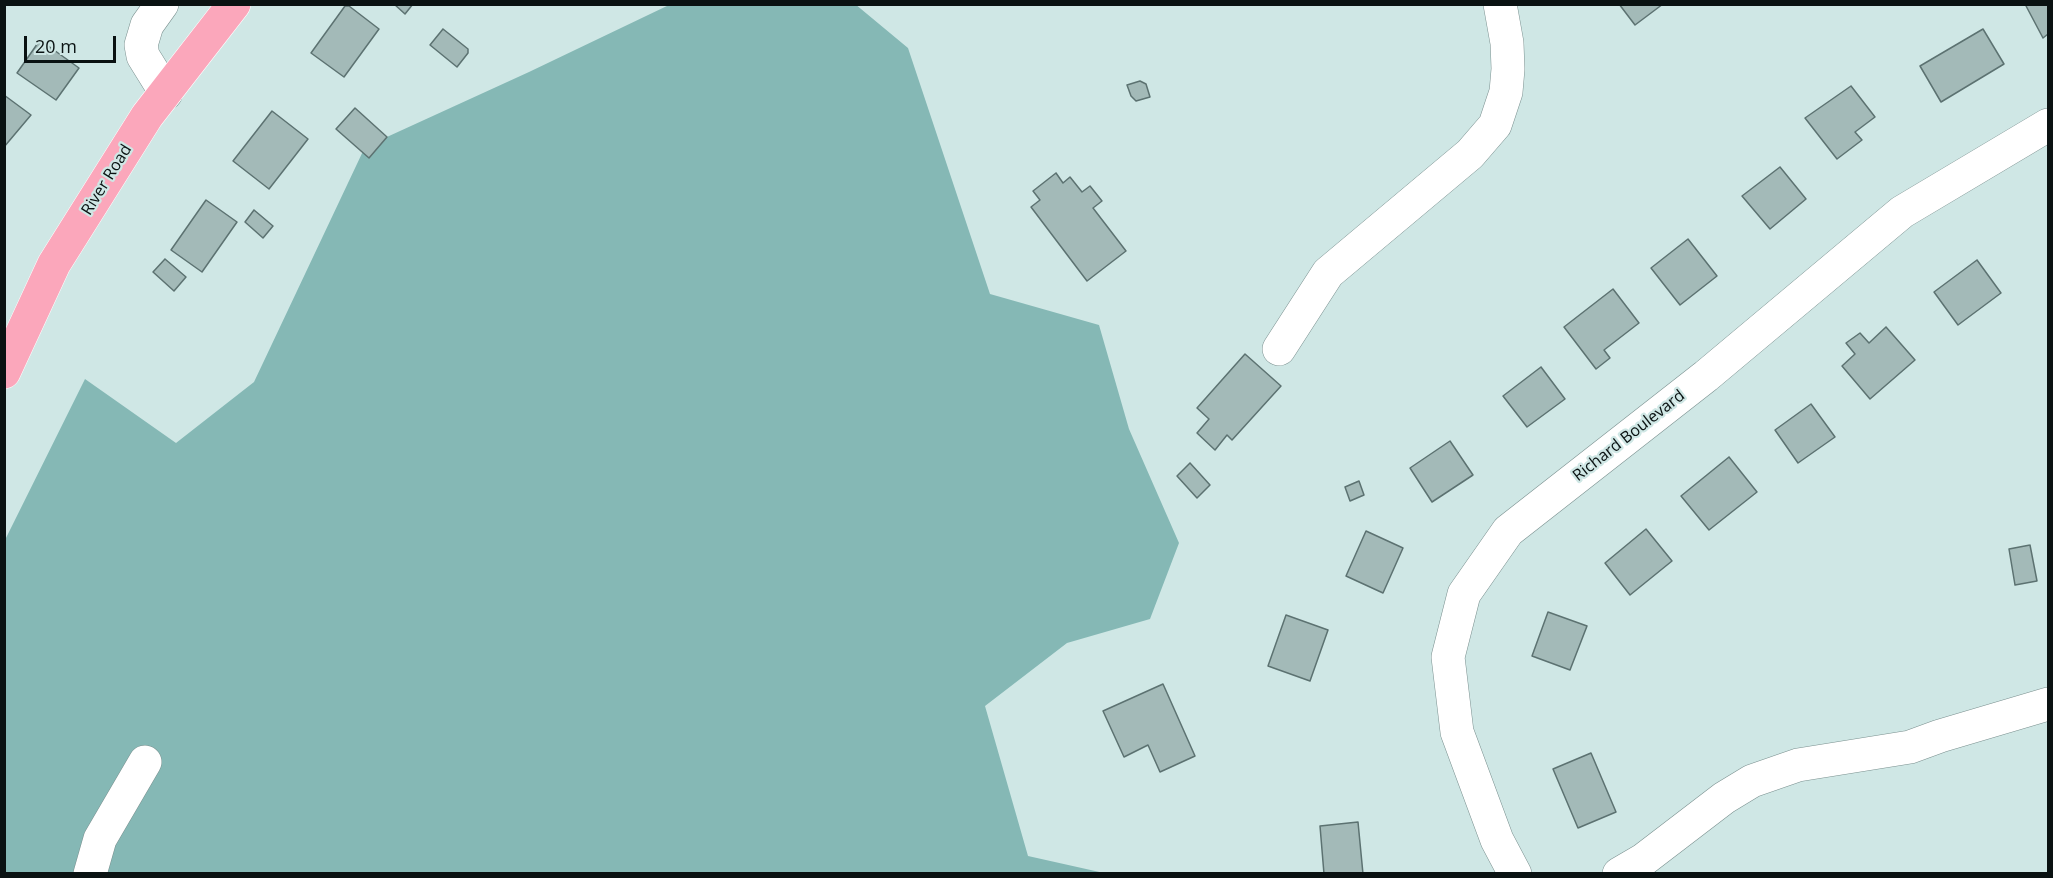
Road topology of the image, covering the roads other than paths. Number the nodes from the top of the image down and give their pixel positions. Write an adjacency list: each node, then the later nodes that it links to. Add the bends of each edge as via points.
1 (162, 4): 4 (street, via 147,25 141,45 143,56)
2 (234, 4): 4 (main road, River Road)
3 (1500, 4): 6 (street, via 1508,43 1508,69 1506,92 1494,125 1470,154 1328,273)
4 (166, 93): 7 (main road, River Road, via 147,116 54,264)
5 (2049, 125): 11 (street, Richard Boulevard, via 1902,212 1706,375 1508,531 1464,594 1448,657 1457,732 1497,840)
6 (1279, 349)
7 (4, 372)
8 (2049, 704): 12 (street, via 1910,747 1798,765 1752,781)
9 (145, 762): 10 (street, via 100,839)
10 (90, 873)
11 (1515, 873)
12 (1619, 873)

